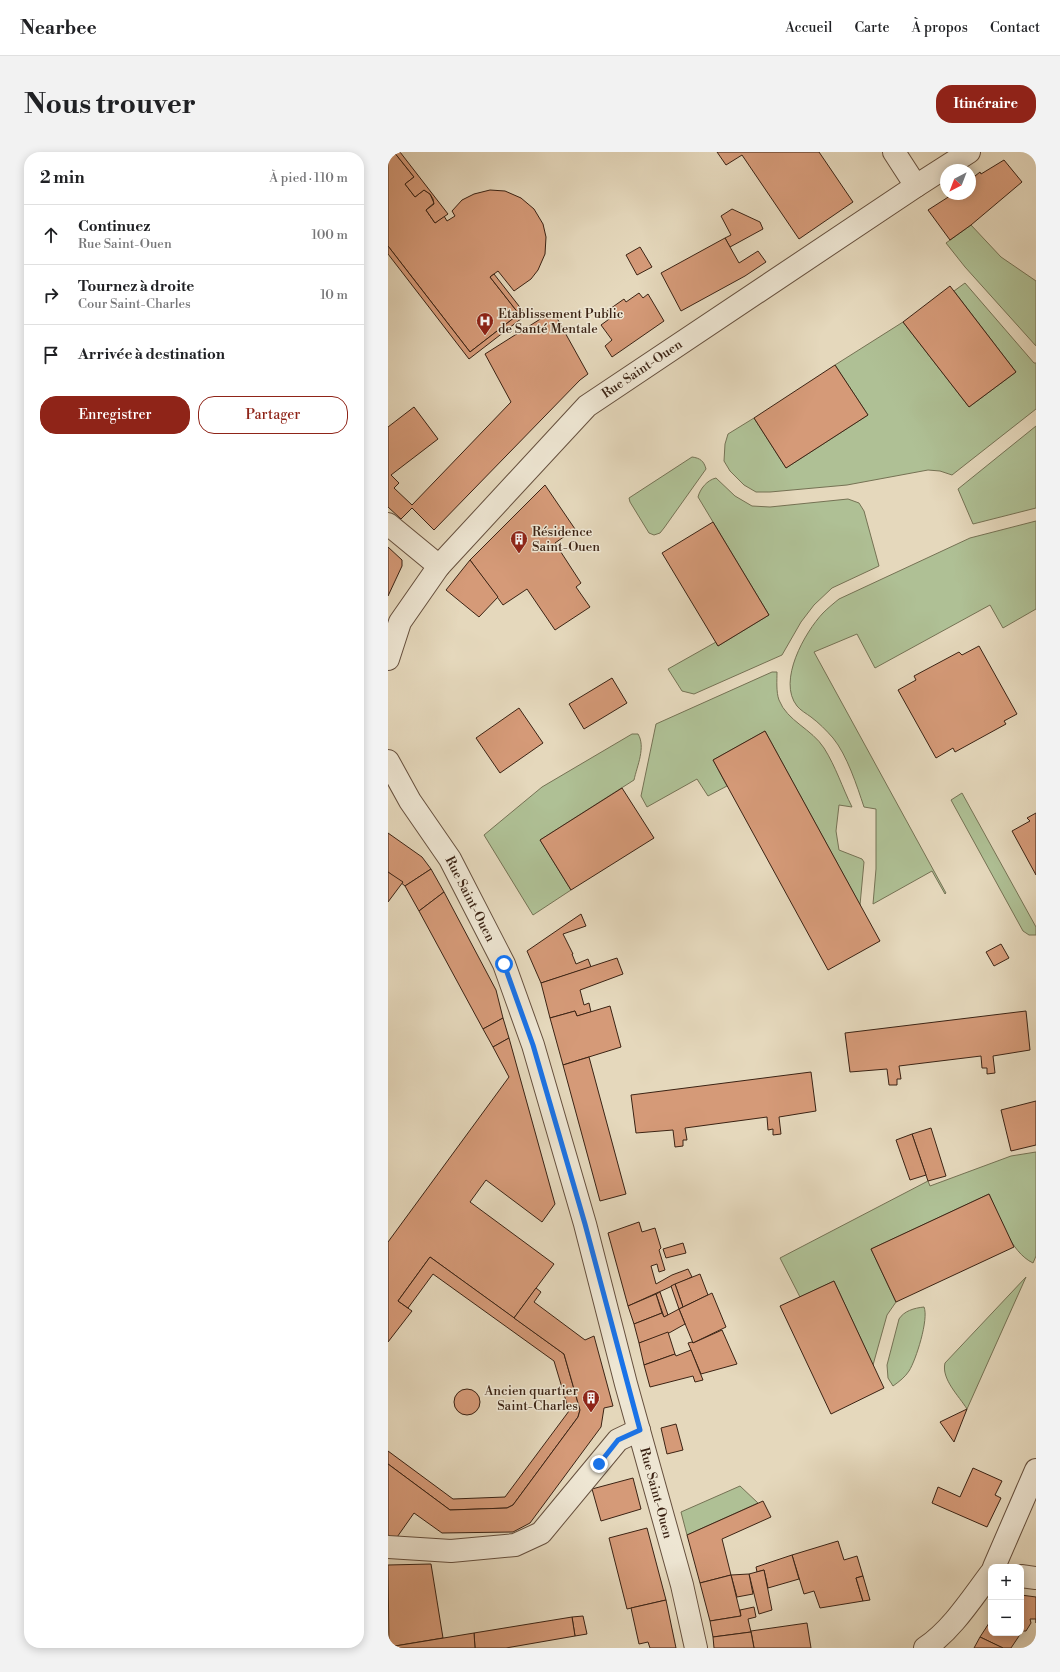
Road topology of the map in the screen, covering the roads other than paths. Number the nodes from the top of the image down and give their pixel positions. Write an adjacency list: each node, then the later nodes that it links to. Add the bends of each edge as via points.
1 (894, 152): 3 (street)
2 (969, 152): 3 (street, Rue Saint-Ouen)
3 (916, 186): 5 (street, Rue Saint-Ouen, via 587,406)
4 (388, 524): 5 (street)
5 (439, 566): 6 (street, Rue Saint-Ouen, via 400,622)
6 (388, 660)
7 (388, 761): 8 (street, Rue Saint-Ouen, via 410,801 448,854 504,964 533,1045 585,1224)
8 (640, 1430): 10 (street, via 618,1440 542,1533 515,1545 451,1551); 15 (street, Rue Saint-Ouen, via 682,1585)
9 (1036, 1470): 11 (street)
10 (388, 1547)
11 (995, 1564)
12 (1024, 1576): 14 (street)
13 (988, 1577): 16 (street, via 953,1623)
14 (1036, 1578)
15 (696, 1648)
16 (925, 1648)

